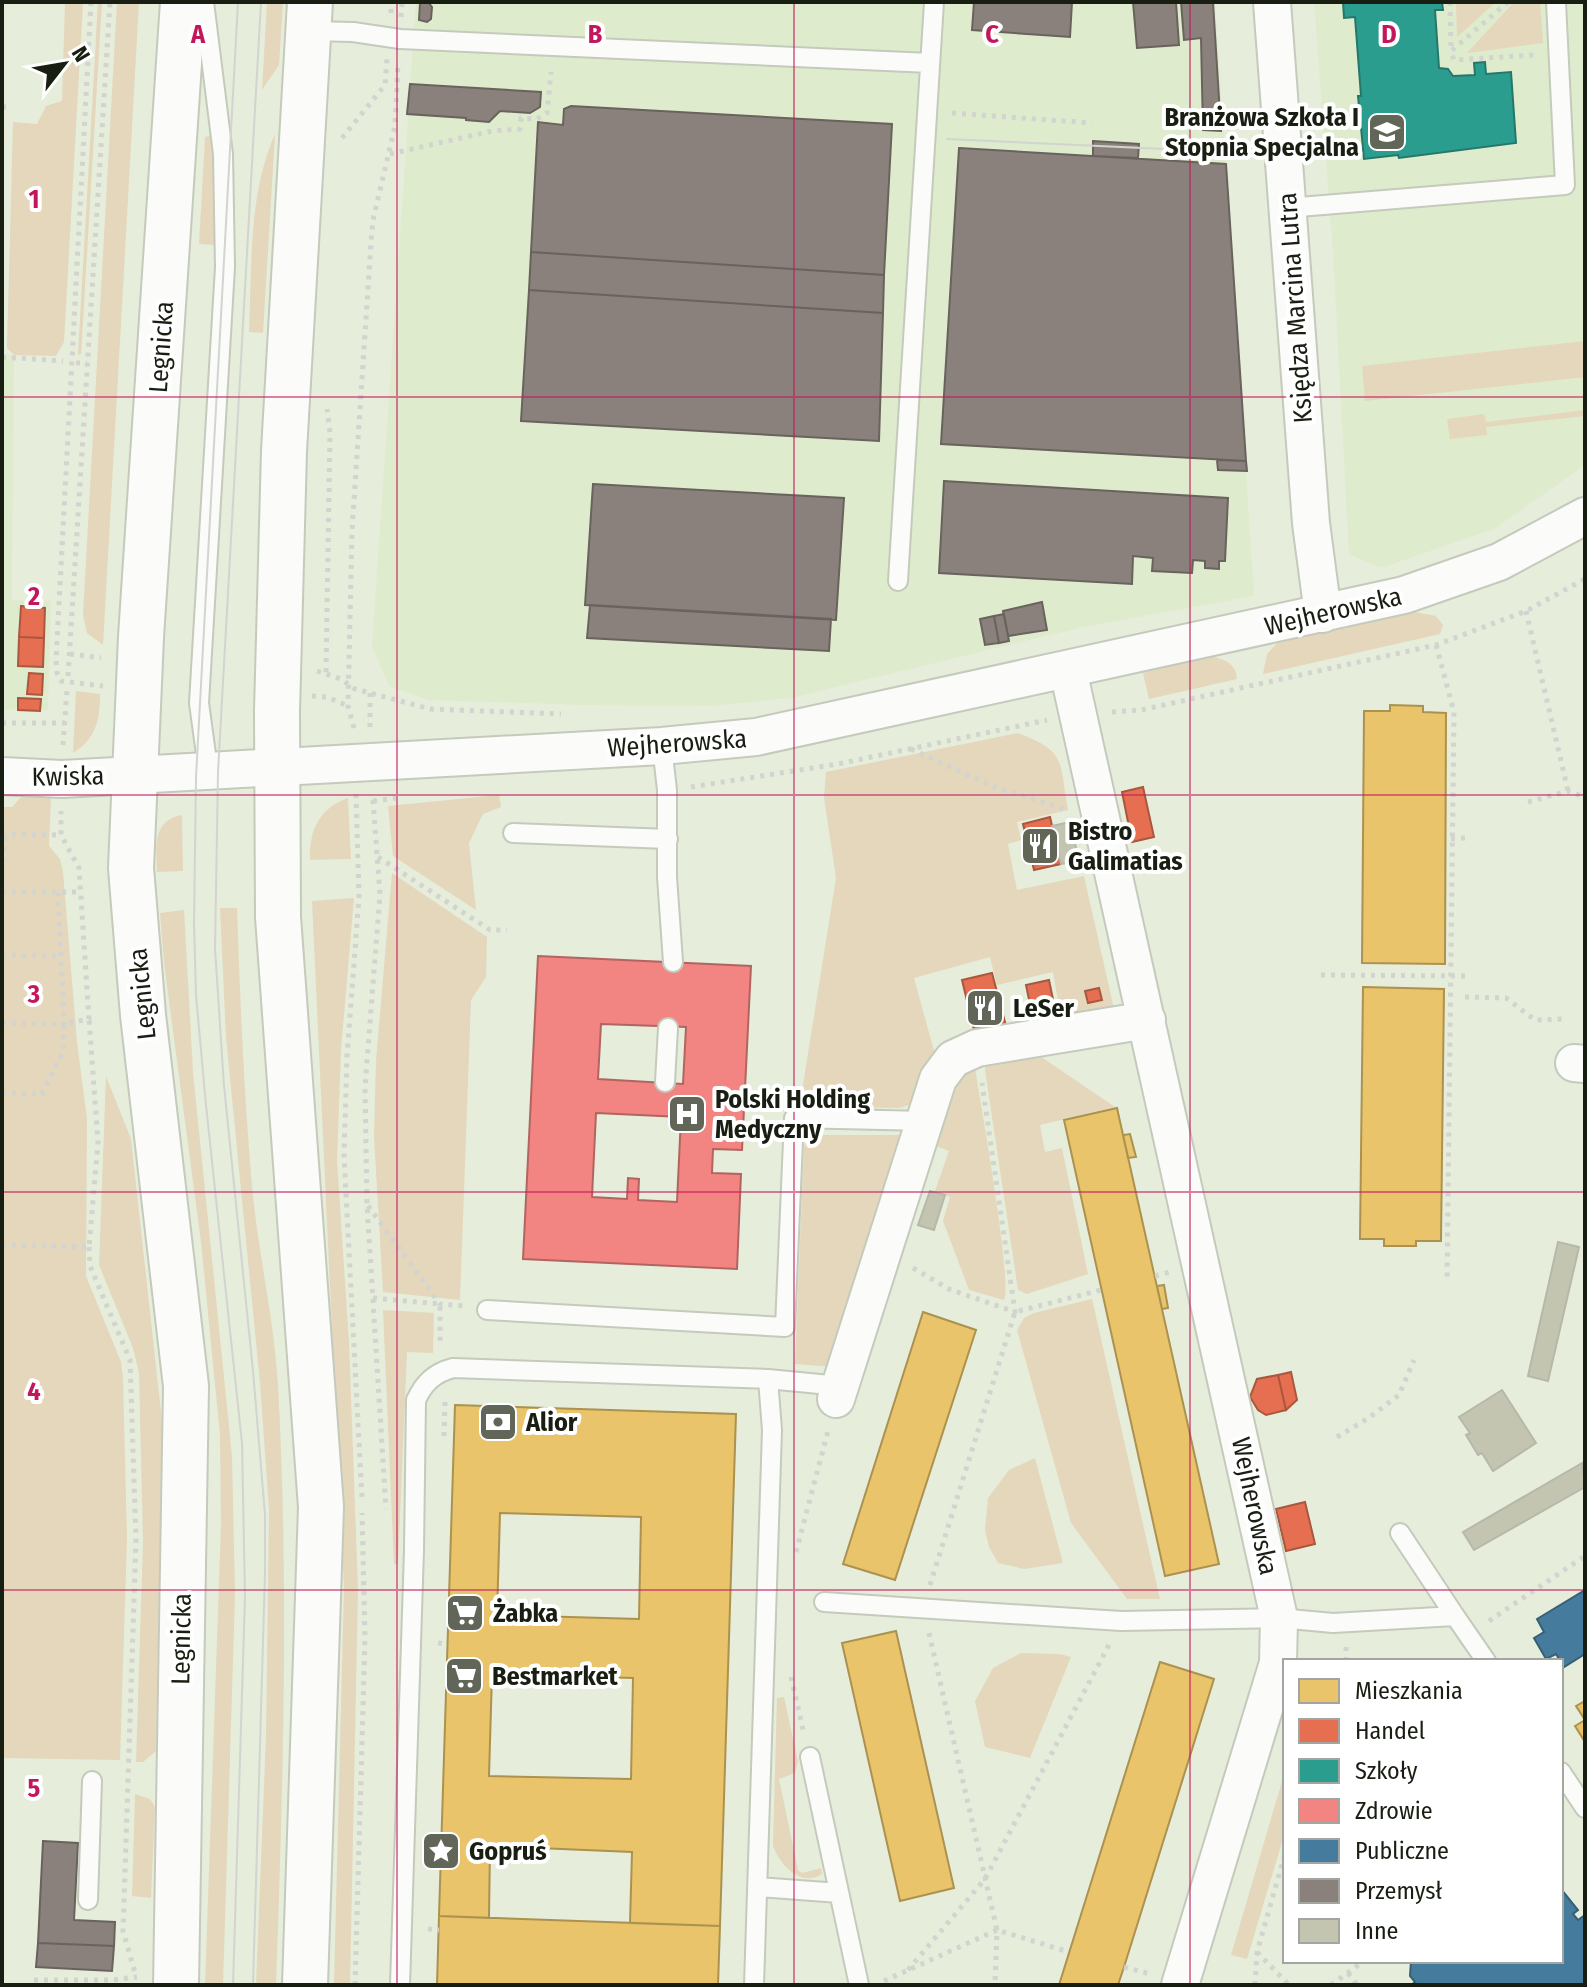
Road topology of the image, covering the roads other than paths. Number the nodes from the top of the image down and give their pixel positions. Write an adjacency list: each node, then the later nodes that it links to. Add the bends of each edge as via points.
1 (183, 2): 16 (main road, Legnicka)
2 (204, 2): 15 (lane, via 223,154 225,267 199,703)
3 (934, 2): 7 (lane)
4 (1272, 2): 8 (street, Księdza Marcina Lutra)
5 (1556, 2): 8 (lane, via 1565,185)
6 (310, 16): 7 (lane, via 353,32 400,39); 14 (main road, via 284,451)
7 (930, 63): 10 (lane)
8 (1287, 208): 11 (street, Księdza Marcina Lutra)
9 (1585, 516): 11 (street, Wejherowska, via 1499,562 1404,595)
10 (898, 581)
11 (1323, 614): 12 (street, Wejherowska)
12 (1068, 670): 13 (street, Wejherowska, via 756,737); 21 (street, Wejherowska)
13 (662, 746): 14 (street, Wejherowska); 19 (lane)
14 (279, 766): 15 (street, Wejherowska); 41 (main road, via 278,917 321,1507)
15 (208, 769): 16 (street, Kwiska)
16 (133, 774): 17 (street, Kwiska); 40 (main road, Legnicka, via 133,899 186,1386)
17 (2, 776)
18 (513, 833): 19 (lane)
19 (668, 839): 20 (lane)
20 (673, 962)
21 (1147, 1020): 24 (street, via 967,1050 938,1079); 31 (street, Wejherowska)
22 (668, 1028): 23 (lane)
23 (665, 1082)
24 (926, 1121): 25 (lane, via 794,1118 785,1327); 27 (street)
25 (480, 1308)
26 (768, 1379): 27 (lane); 37 (lane, via 772,1430); 42 (lane, via 453,1368 440,1371 422,1387 416,1400)
27 (838, 1392)
28 (1400, 1533): 30 (lane)
29 (824, 1602): 31 (lane, via 1121,1621)
30 (1455, 1616): 31 (lane, via 1333,1623); 32 (lane)
31 (1279, 1618): 45 (street, Wejherowska, via 1278,1663)
32 (1485, 1659)
33 (810, 1757): 38 (lane)
34 (1563, 1775): 36 (lane)
35 (92, 1781): 39 (lane)
36 (1585, 1808)
37 (758, 1887): 38 (lane); 43 (lane)
38 (839, 1893): 44 (lane)
39 (88, 1900)
40 (156, 1981)
41 (305, 1985)
42 (400, 1985)
43 (754, 1985)
44 (859, 1985)
45 (1180, 1985)

